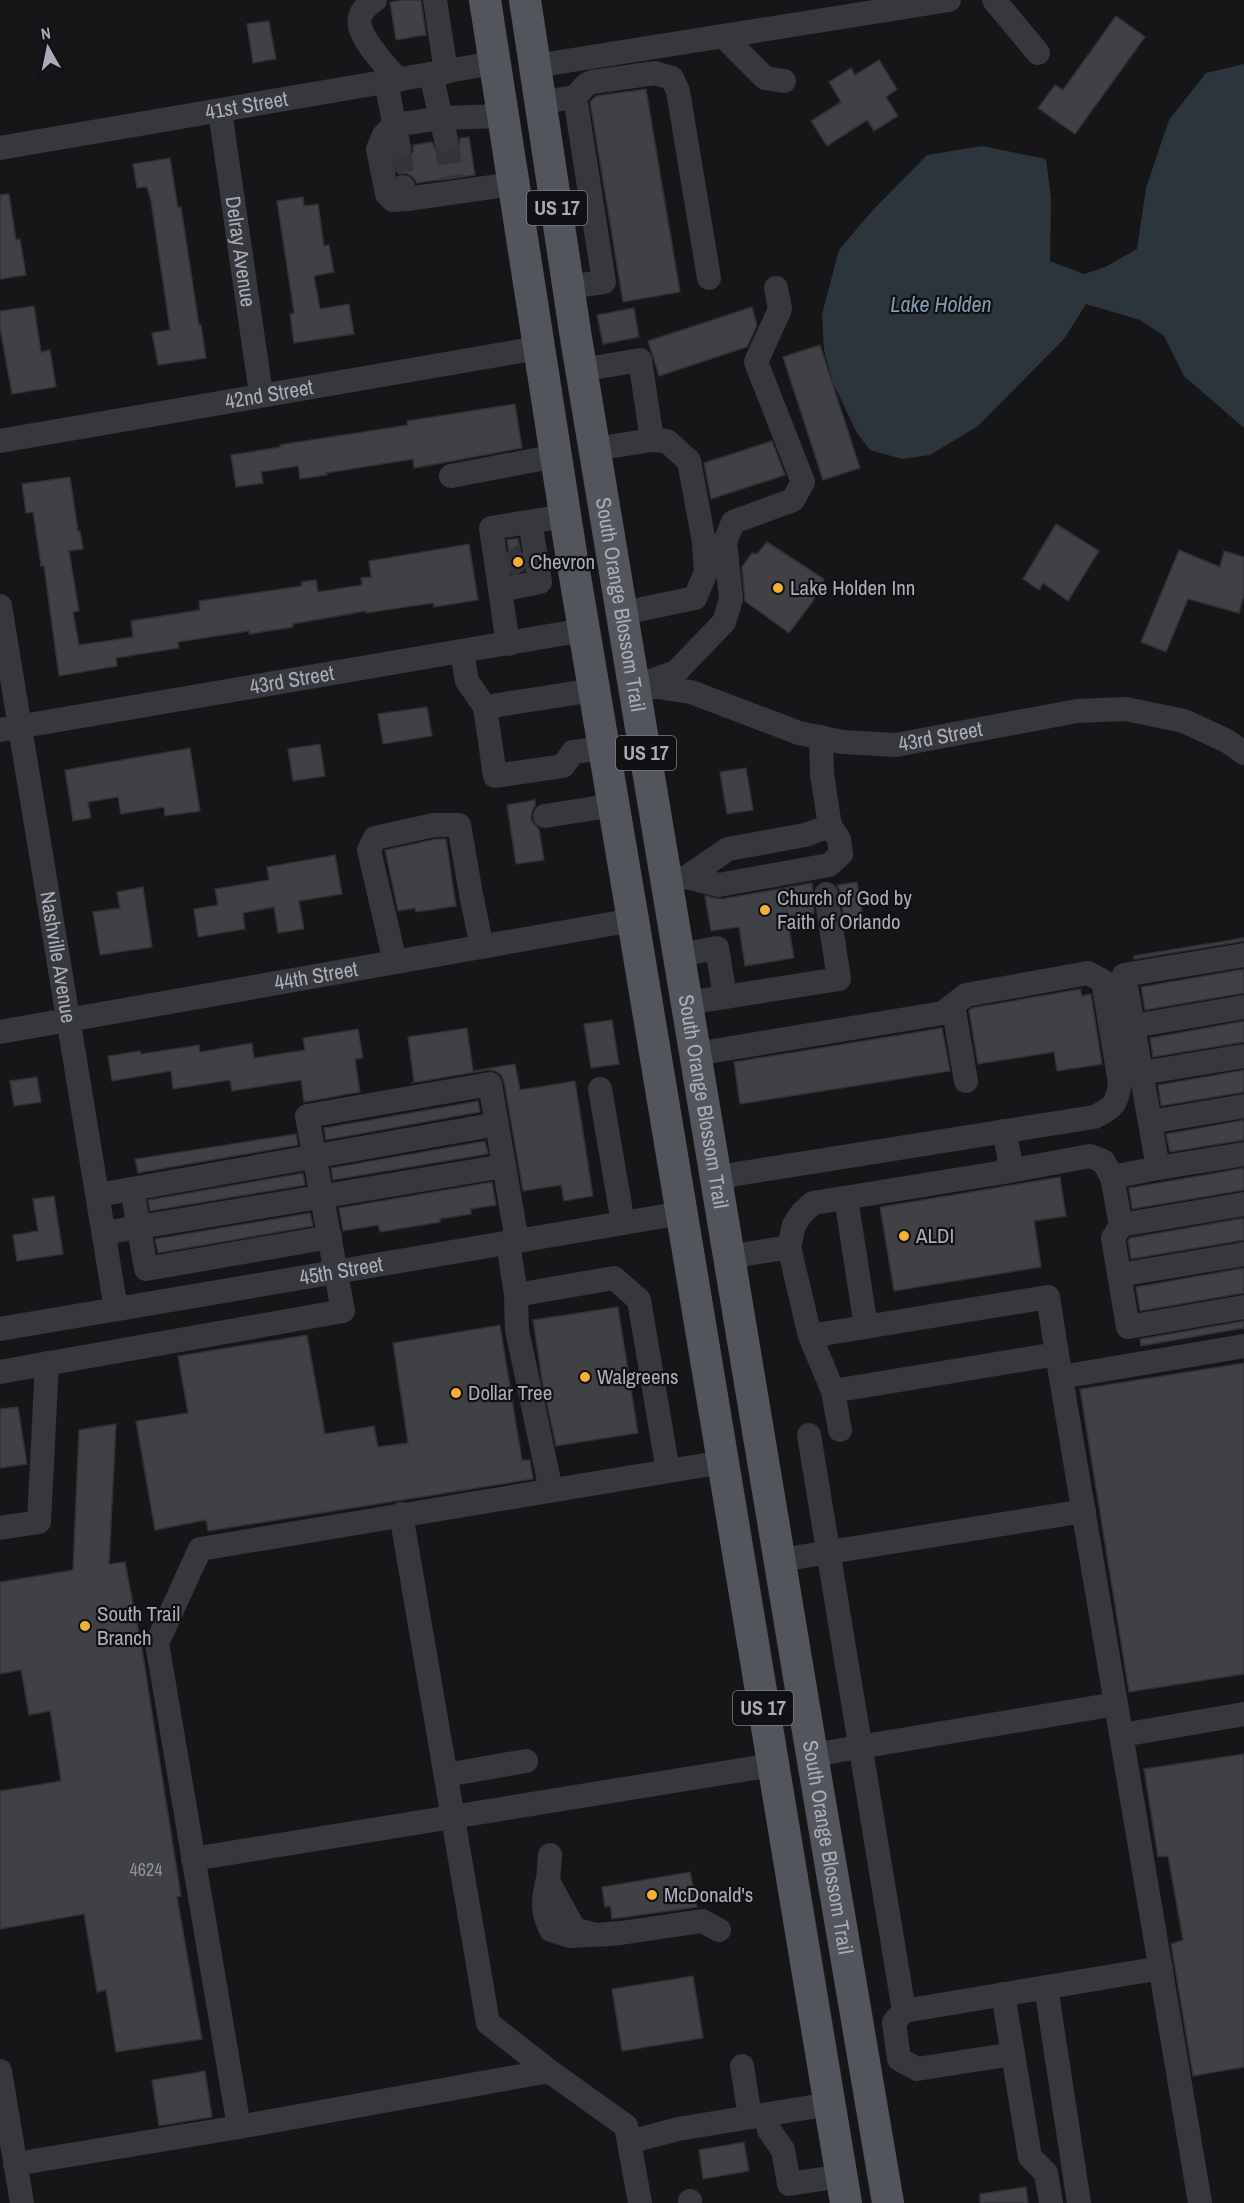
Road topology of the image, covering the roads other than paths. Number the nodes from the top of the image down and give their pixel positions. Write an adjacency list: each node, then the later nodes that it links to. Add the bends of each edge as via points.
1 (375, 0): 12 (street, via 365,7 360,29)
2 (435, 0): 11 (street)
3 (485, 0): 9 (main road, South Orange Blossom Trail / US 17)
4 (525, 0): 10 (main road, South Orange Blossom Trail / US 17)
5 (949, 0): 7 (street)
6 (994, 0): 8 (street)
7 (723, 36): 10 (street); 13 (street, via 765,78)
8 (1038, 53)
9 (494, 63): 11 (street, 41st Street); 15 (main road, via 511,70); 17 (main road, South Orange Blossom Trail / US 17)
10 (535, 66): 15 (main road, South Orange Blossom Trail / US 17)
11 (438, 73): 12 (street, 41st Street); 18 (street)
12 (392, 81): 16 (street, 41st Street); 19 (street)
13 (784, 81)
14 (575, 97): 15 (street); 22 (street, via 592,82 655,73 672,78 678,91); 23 (street, via 604,282)
15 (542, 109): 23 (main road, South Orange Blossom Trail / US 17)
16 (220, 111): 20 (street, 41st Street); 27 (street, Delray Avenue)
17 (502, 116): 18 (street); 21 (main road, South Orange Blossom Trail / US 17)
18 (444, 129): 19 (street)
19 (397, 136): 21 (street, via 384,135 378,149 387,194 393,200 405,193 453,186)
20 (0, 148)
21 (513, 184): 25 (main road, South Orange Blossom Trail / US 17)
22 (709, 278)
23 (568, 287): 26 (main road, South Orange Blossom Trail / US 17)
24 (776, 288): 41 (street, via 780,309 756,362 803,482 793,500 733,522 725,542 731,599 724,622 682,667)
25 (537, 348): 27 (street, 42nd Street); 31 (main road, South Orange Blossom Trail / US 17)
26 (581, 370): 28 (street, via 640,360); 30 (main road, South Orange Blossom Trail / US 17)
27 (261, 394): 29 (street, 42nd Street)
28 (652, 440): 30 (street); 37 (street, via 667,441 689,461 706,572 695,598)
29 (0, 441)
30 (595, 449): 37 (main road, South Orange Blossom Trail / US 17)
31 (556, 456): 32 (street); 33 (main road, South Orange Blossom Trail / US 17)
32 (451, 476)
33 (565, 516): 34 (street); 38 (main road, South Orange Blossom Trail / US 17)
34 (530, 522): 35 (street); 35 (street, via 491,528)
35 (512, 567): 39 (street)
36 (0, 606): 44 (street, Nashville Avenue)
37 (622, 613): 41 (main road, South Orange Blossom Trail / US 17)
38 (584, 630): 39 (street, 43rd Street); 42 (main road, South Orange Blossom Trail / US 17)
39 (508, 644): 40 (street, 43rd Street)
40 (462, 651): 43 (street, via 467,681); 44 (street, 43rd Street)
41 (634, 687): 45 (street, 43rd Street, via 692,692 799,734); 51 (main road, South Orange Blossom Trail / US 17)
42 (594, 690): 43 (street); 46 (main road, South Orange Blossom Trail / US 17)
43 (485, 707): 46 (street, via 495,776 546,759)
44 (10, 728): 62 (street, Nashville Avenue)
45 (821, 737): 47 (street, 43rd Street, via 896,745 1077,711 1126,708 1184,721); 50 (street)
46 (604, 748): 48 (main road, South Orange Blossom Trail / US 17)
47 (1244, 753)
48 (614, 805): 49 (street); 53 (main road, South Orange Blossom Trail / US 17)
49 (544, 816)
50 (830, 826): 51 (street, via 805,835 728,849); 51 (street, via 839,839 841,854 829,865 719,885)
51 (677, 878): 55 (main road, South Orange Blossom Trail / US 17)
52 (826, 894): 58 (street, via 839,979)
53 (633, 920): 54 (street, 44th Street); 71 (main road, South Orange Blossom Trail / US 17)
54 (482, 947): 57 (street, 44th Street); 57 (street, via 459,825 434,825 375,838 369,850)
55 (679, 955): 58 (street, via 717,948); 59 (main road, South Orange Blossom Trail / US 17)
56 (1244, 955): 63 (street, via 1124,975)
57 (395, 962): 62 (street, 44th Street)
58 (725, 997): 59 (street)
59 (687, 1003): 65 (main road, South Orange Blossom Trail / US 17)
60 (953, 1005): 65 (street, via 943,1013); 68 (street); 74 (street, via 966,995 1088,973 1103,981 1120,1083 1117,1099 1108,1111 1094,1117)
61 (1244, 1007): 63 (street)
62 (69, 1020): 64 (street, 44th Street); 83 (street, Nashville Avenue)
63 (1133, 1026): 67 (street)
64 (0, 1032)
65 (695, 1054): 81 (main road, South Orange Blossom Trail / US 17)
66 (1244, 1056): 67 (street)
67 (1142, 1073): 72 (street)
68 (966, 1081)
69 (600, 1089): 88 (street)
70 (1244, 1106): 72 (street)
71 (666, 1117): 81 (main road, via 681,1153 696,1171); 87 (main road, South Orange Blossom Trail / US 17)
72 (1150, 1122): 78 (street)
73 (497, 1124): 76 (street); 76 (street, via 490,1084 307,1116); 77 (street)
74 (1004, 1131): 79 (street, via 1010,1160); 81 (street)
75 (1244, 1154): 78 (street)
76 (315, 1156): 82 (street); 84 (street)
77 (504, 1166): 84 (street); 93 (street)
78 (1158, 1168): 80 (street)
79 (1004, 1172): 80 (street, via 1090,1156 1103,1161); 85 (street)
80 (1112, 1177): 89 (street)
81 (716, 1180): 96 (main road, South Orange Blossom Trail / US 17)
82 (132, 1189): 83 (street); 90 (street)
83 (98, 1195): 91 (street, Nashville Avenue)
84 (322, 1196): 90 (street); 92 (street)
85 (846, 1198): 94 (street, via 813,1203 794,1225); 103 (street)
86 (1244, 1204): 89 (street)
87 (682, 1214): 88 (street, 45th Street); 102 (main road, via 705,1241); 113 (main road, South Orange Blossom Trail / US 17)
88 (623, 1223): 93 (street, 45th Street)
89 (1121, 1225): 98 (street, via 1113,1238)
90 (138, 1227): 91 (street); 92 (street, via 146,1269)
91 (104, 1233): 101 (street, Nashville Avenue)
92 (330, 1237): 97 (street)
93 (512, 1242): 97 (street, 45th Street); 99 (street)
94 (789, 1247): 96 (street); 105 (street)
95 (1244, 1254): 98 (street)
96 (729, 1257): 102 (main road, South Orange Blossom Trail / US 17)
97 (336, 1271): 101 (street, 45th Street); 107 (street, via 343,1311)
98 (1119, 1275): 100 (street, via 1128,1327)
99 (516, 1295): 114 (street, via 614,1278 639,1300); 115 (street, via 517,1329)
100 (1244, 1307)
101 (116, 1309): 104 (street, 45th Street)
102 (740, 1322): 120 (main road, South Orange Blossom Trail / US 17)
103 (866, 1327): 105 (street); 108 (street, via 1048,1298)
104 (0, 1329)
105 (810, 1336): 110 (street)
106 (1244, 1346): 108 (street)
107 (47, 1364): 109 (street); 118 (street, via 39,1522)
108 (1059, 1366): 110 (street); 116 (street)
109 (0, 1372)
110 (834, 1391): 111 (street)
111 (840, 1430)
112 (809, 1435): 119 (street)
113 (723, 1462): 114 (street); 127 (main road, South Orange Blossom Trail / US 17)
114 (668, 1471): 115 (street)
115 (551, 1490): 117 (street)
116 (1084, 1511): 119 (street); 121 (street)
117 (401, 1514): 128 (street); 131 (street, via 200,1549 157,1643)
118 (0, 1528)
119 (828, 1552): 120 (street); 124 (street)
120 (780, 1560): 125 (main road, South Orange Blossom Trail / US 17)
121 (1116, 1704): 123 (street); 124 (street)
122 (1244, 1714): 123 (street)
123 (1122, 1736): 133 (street)
124 (860, 1746): 125 (street); 136 (street)
125 (812, 1755): 149 (main road, South Orange Blossom Trail / US 17)
126 (526, 1761): 128 (street)
127 (772, 1765): 129 (street); 141 (main road, South Orange Blossom Trail / US 17)
128 (446, 1775): 129 (street)
129 (453, 1816): 131 (street); 140 (street, via 488,2023)
130 (550, 1855): 132 (street, via 548,1879 574,1929 596,1935 702,1921)
131 (193, 1859): 143 (street)
132 (719, 1930)
133 (1161, 1968): 134 (street); 152 (street)
134 (1046, 1987): 135 (street); 151 (street)
135 (1003, 1994): 136 (street); 137 (street)
136 (904, 2011): 137 (street, via 894,2022 899,2059 917,2069)
137 (1013, 2054): 150 (street, via 1030,2157 1046,2173)
138 (742, 2066): 142 (street)
139 (0, 2071): 145 (street)
140 (549, 2071): 143 (street); 144 (street, via 626,2126)
141 (830, 2104): 142 (street); 146 (main road, South Orange Blossom Trail / US 17)
142 (762, 2121): 144 (street, via 680,2137); 146 (street, via 783,2150 789,2184)
143 (239, 2127): 145 (street)
144 (629, 2142): 148 (street)
145 (15, 2164): 147 (street)
146 (844, 2189)
147 (22, 2203)
148 (640, 2203)
149 (888, 2203)
150 (1051, 2203)
151 (1079, 2203)
152 (1200, 2203)

